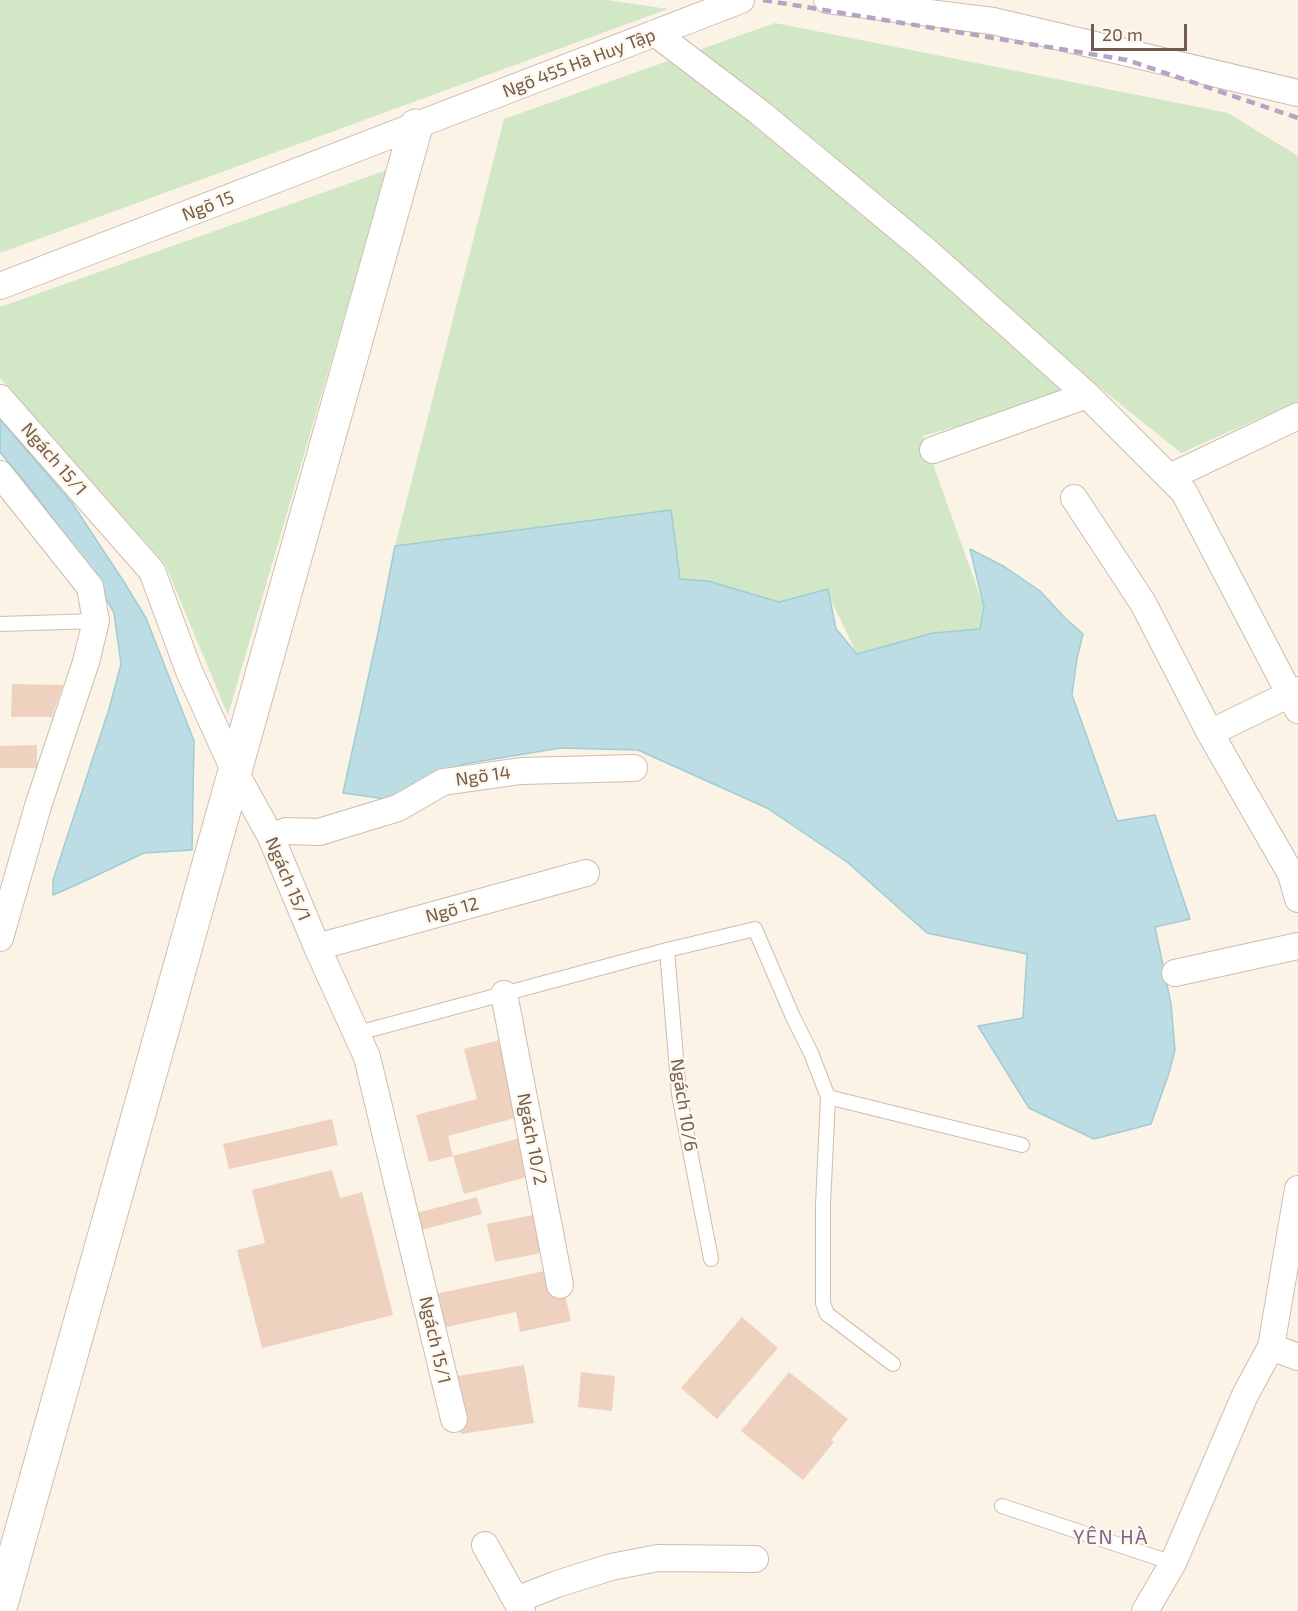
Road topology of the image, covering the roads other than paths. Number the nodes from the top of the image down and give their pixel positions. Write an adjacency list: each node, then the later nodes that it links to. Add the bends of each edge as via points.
1 (741, 0): 3 (street, Ngõ 455 Hà Huy Tập)
2 (827, 0): 4 (street, via 993,21)
3 (655, 33): 5 (street, Ngõ 455 Hà Huy Tập); 7 (street, via 759,112 914,241)
4 (1298, 93)
5 (416, 126): 6 (street, Ngõ 15); 19 (street)
6 (0, 286)
7 (1087, 395): 10 (street); 12 (street)
8 (0, 398): 19 (street, Ngách 15/1, via 152,571 189,671)
9 (1298, 416): 12 (street)
10 (933, 450)
11 (0, 474): 14 (street, via 90,587)
12 (1170, 477): 16 (street, via 1184,492)
13 (1074, 498): 17 (street, via 1143,603)
14 (96, 621): 15 (lane); 23 (street)
15 (0, 624)
16 (1295, 698): 17 (street)
17 (1210, 734): 22 (street, via 1292,874)
18 (634, 768): 20 (street, Ngõ 14, via 521,771 443,782 398,808 320,832 286,831)
19 (235, 772): 20 (street, Ngách 15/1); 44 (street)
20 (271, 837): 25 (street, Ngách 15/1)
21 (586, 873): 25 (street, Ngõ 12)
22 (1298, 899)
23 (0, 938)
24 (1298, 946): 27 (street)
25 (317, 947): 29 (street, Ngách 15/1)
26 (667, 950): 28 (lane); 30 (lane, via 755,929); 33 (lane, Ngách 10/6, via 679,1094)
27 (1175, 973)
28 (504, 994): 29 (lane); 34 (street, Ngách 10/2)
29 (358, 1033): 38 (street, Ngách 15/1)
30 (828, 1097): 31 (lane); 37 (lane, via 823,1303 827,1314)
31 (1022, 1145)
32 (1298, 1189): 35 (street)
33 (711, 1259)
34 (560, 1285)
35 (1271, 1347): 36 (street); 42 (street, via 1245,1395)
36 (1298, 1357)
37 (893, 1364)
38 (454, 1419)
39 (1002, 1506): 42 (lane)
40 (485, 1545): 43 (street)
41 (754, 1559): 43 (street, via 658,1558 611,1567 557,1584)
42 (1173, 1563): 45 (street)
43 (519, 1606)
44 (0, 1608)
45 (1146, 1611)

